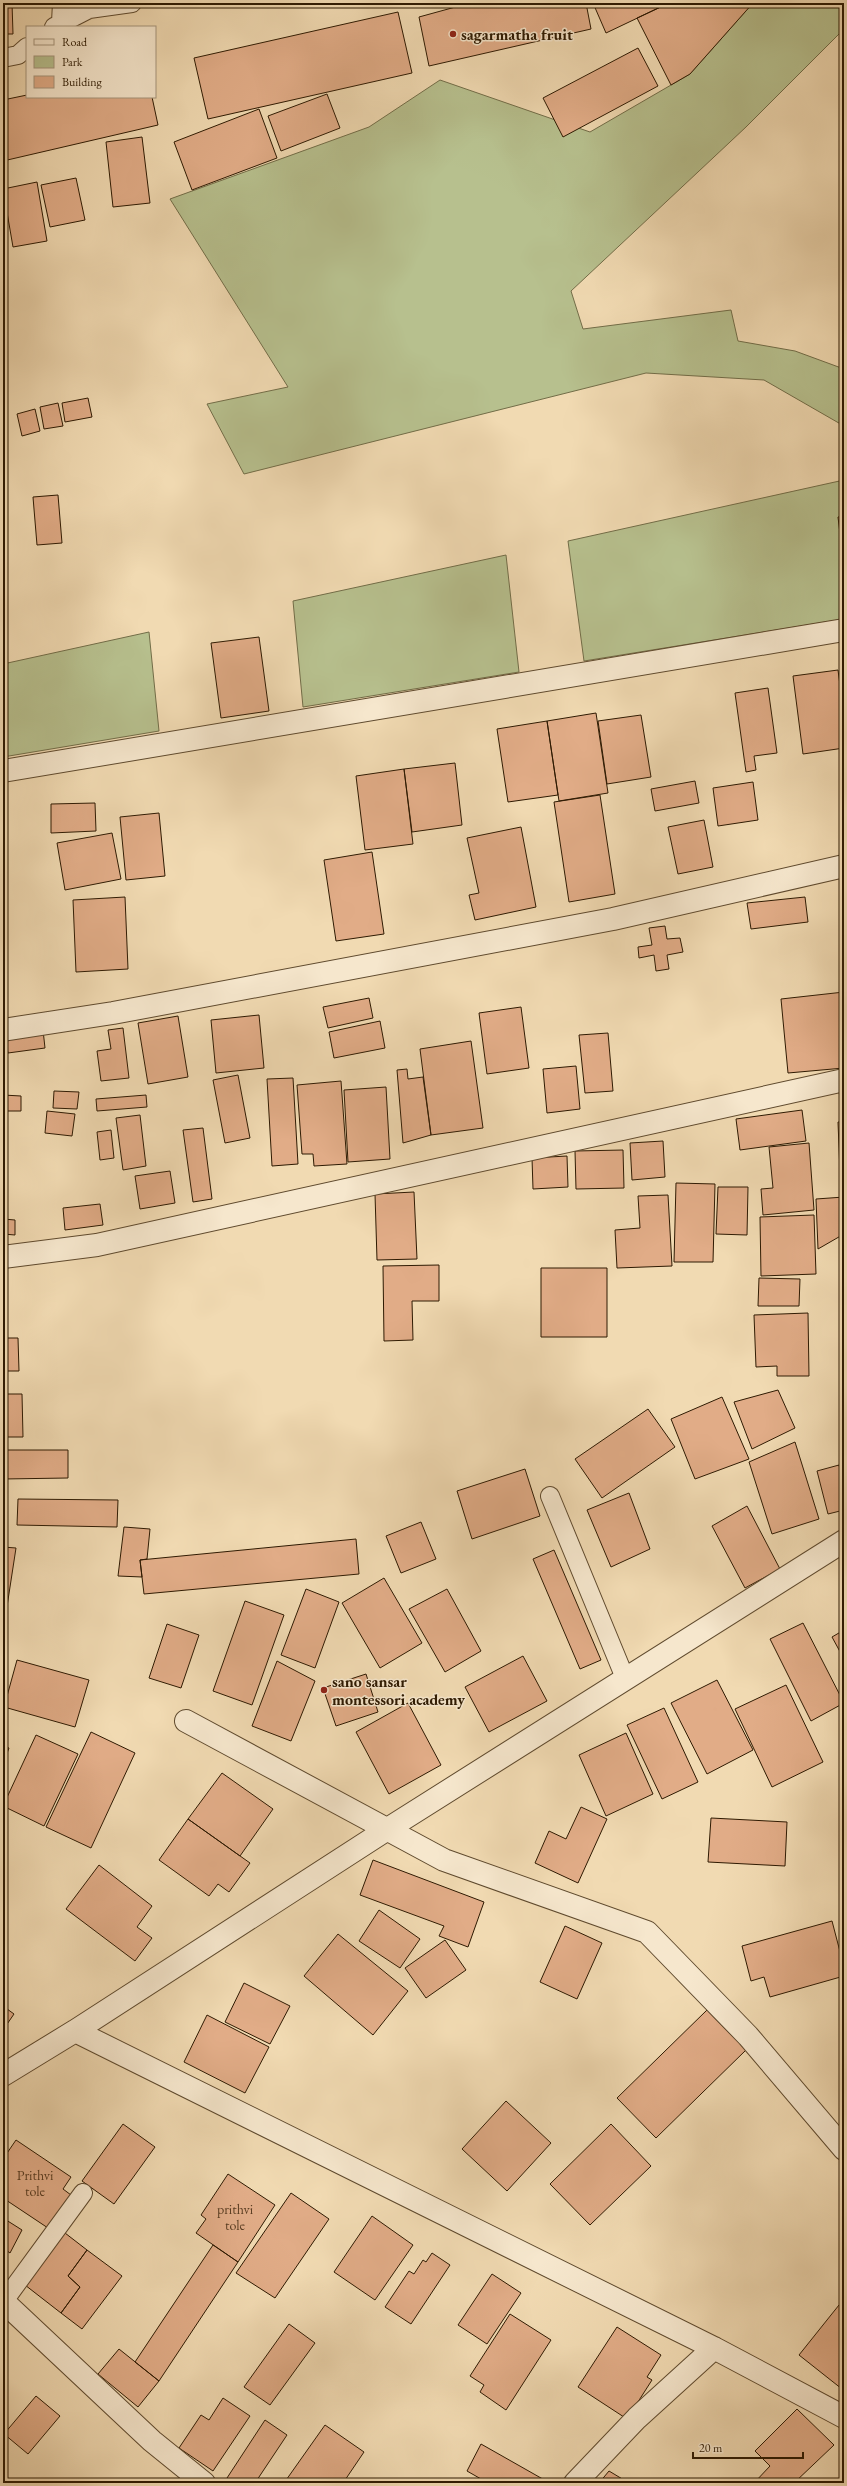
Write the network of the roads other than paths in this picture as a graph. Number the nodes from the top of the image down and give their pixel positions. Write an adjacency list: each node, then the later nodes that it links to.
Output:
1 (62, 3): 3 (lane)
2 (132, 3): 3 (lane)
3 (57, 24)
4 (26, 48): 5 (lane)
5 (3, 58)
6 (844, 630): 7 (street)
7 (3, 771)
8 (844, 866): 9 (street)
9 (3, 1030)
10 (844, 1080): 11 (street)
11 (3, 1257)
12 (550, 1496): 14 (lane)
13 (844, 1541): 14 (street)
14 (625, 1678): 16 (street)
15 (186, 1721): 16 (street)
16 (386, 1830): 17 (street); 19 (street)
17 (75, 2031): 18 (street); 22 (street)
18 (3, 2076)
19 (844, 2149)
20 (83, 2193): 21 (lane)
21 (3, 2301): 24 (street)
22 (714, 2348): 23 (street); 25 (street)
23 (844, 2416)
24 (204, 2483)
25 (575, 2483)

